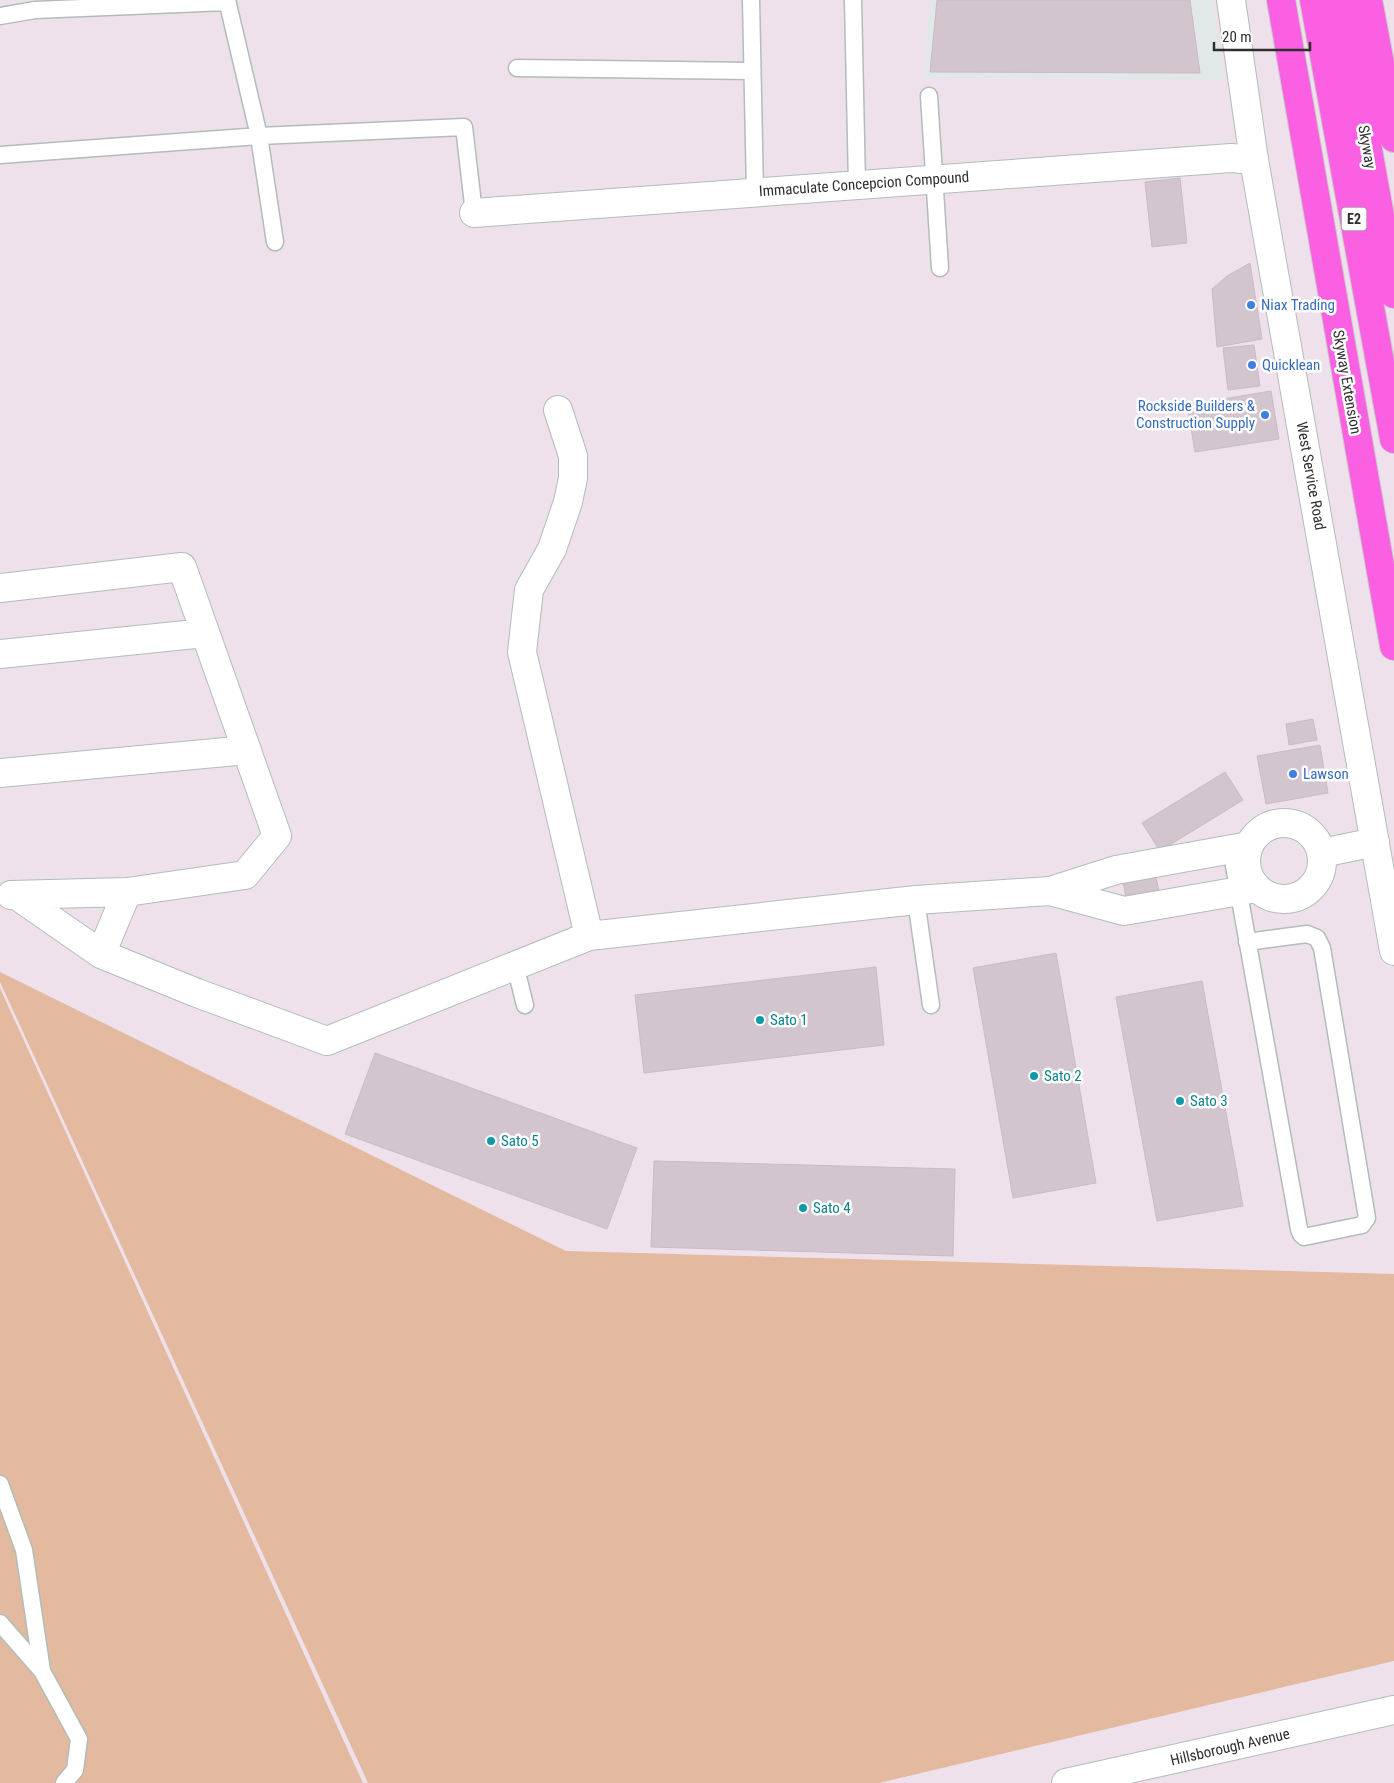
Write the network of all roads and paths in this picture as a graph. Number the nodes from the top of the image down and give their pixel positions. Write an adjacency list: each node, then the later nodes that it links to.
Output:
1 (751, 0): 11 (lane)
2 (853, 0): 18 (lane)
3 (1231, 0): 16 (street, West Service Road)
4 (1281, 0): 28 (highway, Skyway Extension / E2)
5 (1314, 0): 25 (highway, E2)
6 (1341, 0): 23 (highway, Skyway / E2)
7 (1368, 0): 14 (highway, Skyway)
8 (227, 1): 9 (lane); 13 (lane)
9 (0, 16)
10 (517, 68): 11 (lane)
11 (752, 71): 19 (lane)
12 (929, 96): 17 (lane)
13 (259, 136): 15 (lane); 20 (lane); 21 (lane)
14 (1394, 138)
15 (0, 155)
16 (1254, 160): 17 (street, Immaculate Concepcion Compound); 32 (street, West Service Road)
17 (934, 179): 18 (street, Immaculate Concepcion Compound); 22 (lane)
18 (857, 185): 19 (street, Immaculate Concepcion Compound)
19 (755, 192): 20 (street, Immaculate Concepcion Compound)
20 (474, 213)
21 (275, 242)
22 (940, 268)
23 (1394, 294)
24 (558, 410): 40 (street)
25 (1394, 439)
26 (0, 588): 27 (street)
27 (205, 633): 29 (street); 30 (street)
28 (1394, 646)
29 (0, 654)
30 (247, 750): 31 (street); 37 (street)
31 (0, 773)
32 (1375, 842): 34 (street); 42 (street, West Service Road)
33 (1240, 847): 34 (street); 35 (street); 36 (street)
34 (1322, 853): 35 (street)
35 (1248, 889): 36 (street); 41 (lane)
36 (1050, 891): 39 (street)
37 (127, 892): 38 (street); 43 (street)
38 (8, 896): 43 (street)
39 (916, 900): 40 (street); 46 (lane)
40 (589, 936): 44 (street)
41 (1248, 942): 41 (lane)
42 (1394, 950)
43 (101, 954): 44 (street)
44 (515, 965): 45 (lane)
45 (525, 1005)
46 (930, 1005)
47 (0, 1484): 49 (lane)
48 (0, 1623): 49 (lane)
49 (42, 1672): 51 (lane)
50 (1394, 1710): 52 (street, Hillsborough Avenue)
51 (64, 1783)
52 (1066, 1783)

